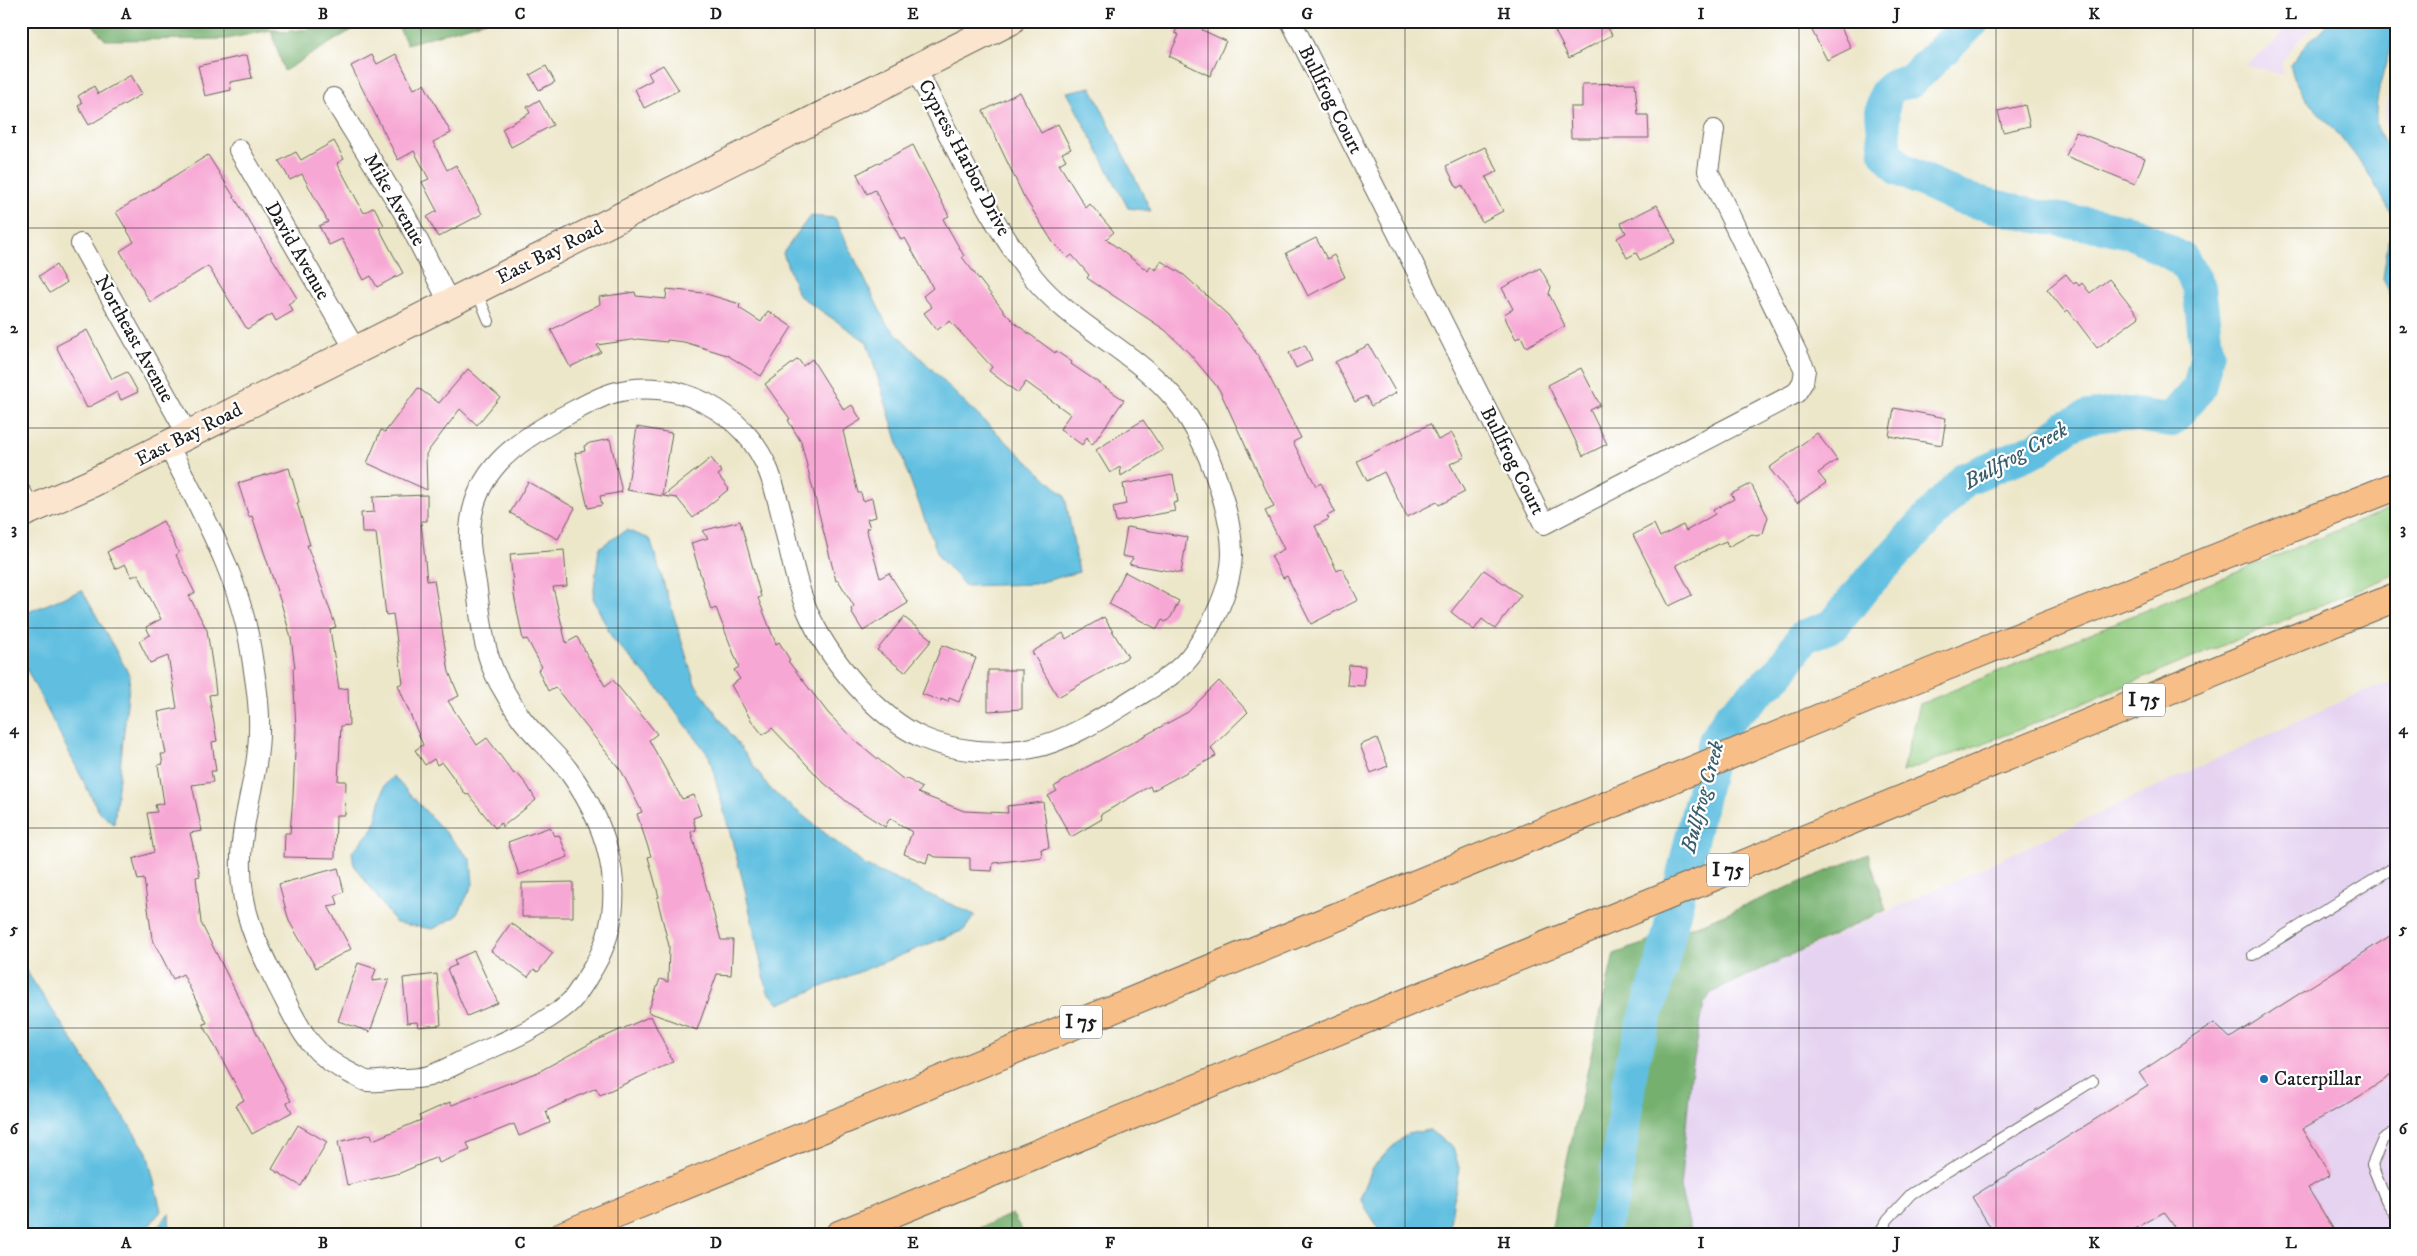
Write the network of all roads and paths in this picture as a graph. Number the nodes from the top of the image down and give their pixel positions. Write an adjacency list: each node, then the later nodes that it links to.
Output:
1 (1010, 21): 3 (street, East Bay Road)
2 (1290, 21): 5 (street, Bullfrog Court)
3 (916, 69): 8 (street, East Bay Road); 12 (street, Cypress Harbor Drive)
4 (333, 98): 9 (street, Mike Avenue)
5 (1714, 130)
6 (239, 150): 11 (street, David Avenue)
7 (81, 244): 12 (street, Northeast Avenue)
8 (476, 290): 9 (street, East Bay Road); 10 (lane)
9 (450, 304): 11 (street, East Bay Road)
10 (488, 321)
11 (356, 351): 12 (street, East Bay Road)
12 (178, 440): 14 (street, East Bay Road)
13 (2395, 486): 21 (highway, I 75)
14 (24, 511)
15 (2396, 597): 22 (highway, I 75)
16 (2396, 866): 17 (lane)
17 (2253, 955)
18 (2093, 1081): 23 (lane)
19 (2396, 1131): 20 (lane)
20 (2396, 1216)
21 (564, 1235)
22 (839, 1235)
23 (1878, 1235)

